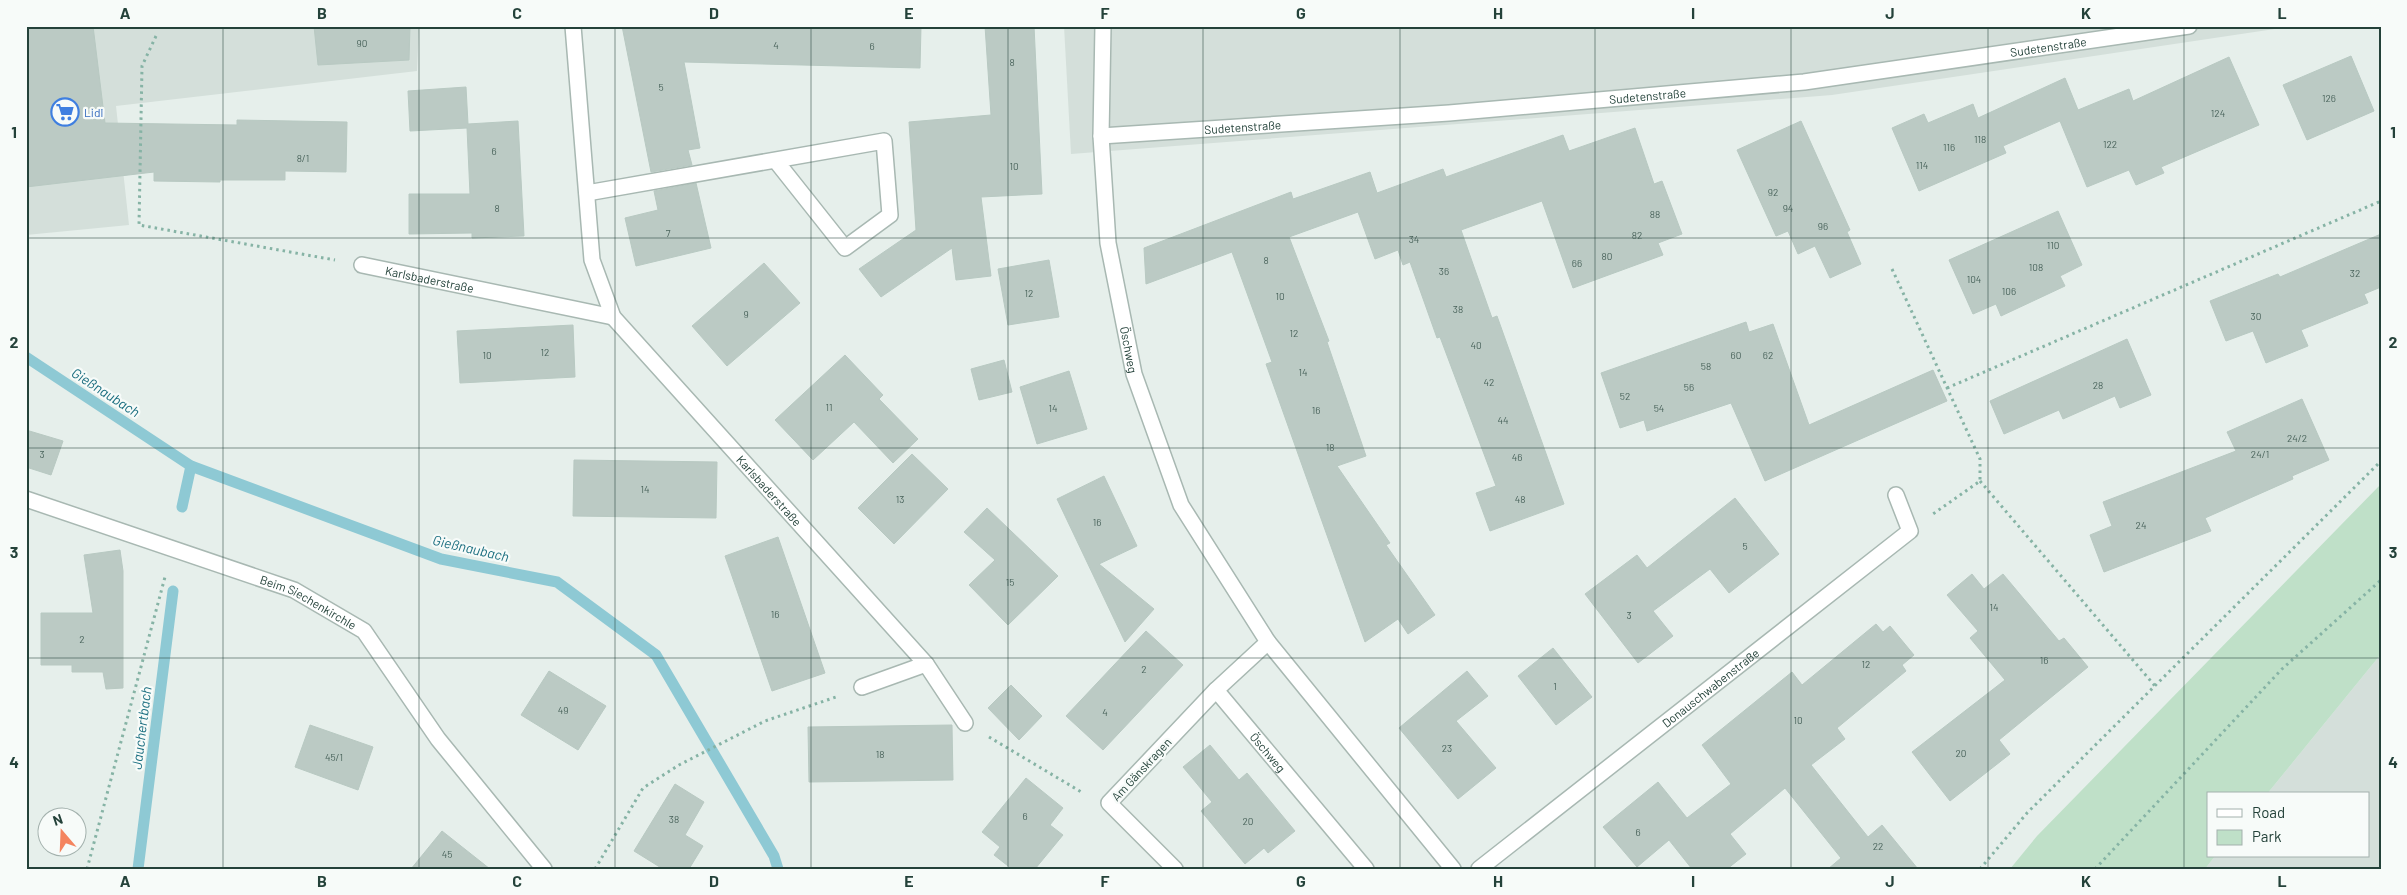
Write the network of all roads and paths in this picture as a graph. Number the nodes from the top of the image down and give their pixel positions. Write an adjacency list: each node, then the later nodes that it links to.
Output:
1 (573, 26): 7 (street, Karlsbaderstraße)
2 (1103, 26): 5 (street, Öschweg)
3 (2189, 26): 5 (street, Sudetenstraße)
4 (156, 36): 9 (path)
5 (1101, 136): 20 (street, Öschweg)
6 (776, 161): 6 (street); 7 (street)
7 (587, 193): 11 (street, Karlsbaderstraße)
8 (2381, 201): 12 (path)
9 (362, 265): 11 (street, Karlsbaderstraße)
10 (1892, 269): 12 (path)
11 (613, 317): 21 (street, Karlsbaderstraße)
12 (1947, 388): 14 (path)
13 (2381, 461): 22 (path)
14 (1980, 481): 17 (path); 22 (path)
15 (1896, 495): 17 (street)
16 (26, 499): 18 (street, Beim Siechenkirchle)
17 (1910, 531): 33 (street, Donauschwabenstraße)
18 (173, 549): 27 (path); 28 (street, Beim Siechenkirchle)
19 (2381, 580): 35 (path)
20 (1268, 642): 24 (street); 32 (street, Öschweg)
21 (926, 664): 23 (street); 25 (street, Karlsbaderstraße)
22 (2155, 686): 34 (path)
23 (862, 687): 29 (path)
24 (1216, 690): 26 (street, Am Gänskragen); 31 (street, Öschweg)
25 (965, 723): 26 (path)
26 (1109, 802): 30 (street, Am Gänskragen)
27 (87, 869)
28 (544, 869)
29 (595, 869)
30 (1175, 869)
31 (1366, 869)
32 (1453, 869)
33 (1479, 869)
34 (1980, 869)
35 (2095, 869)

